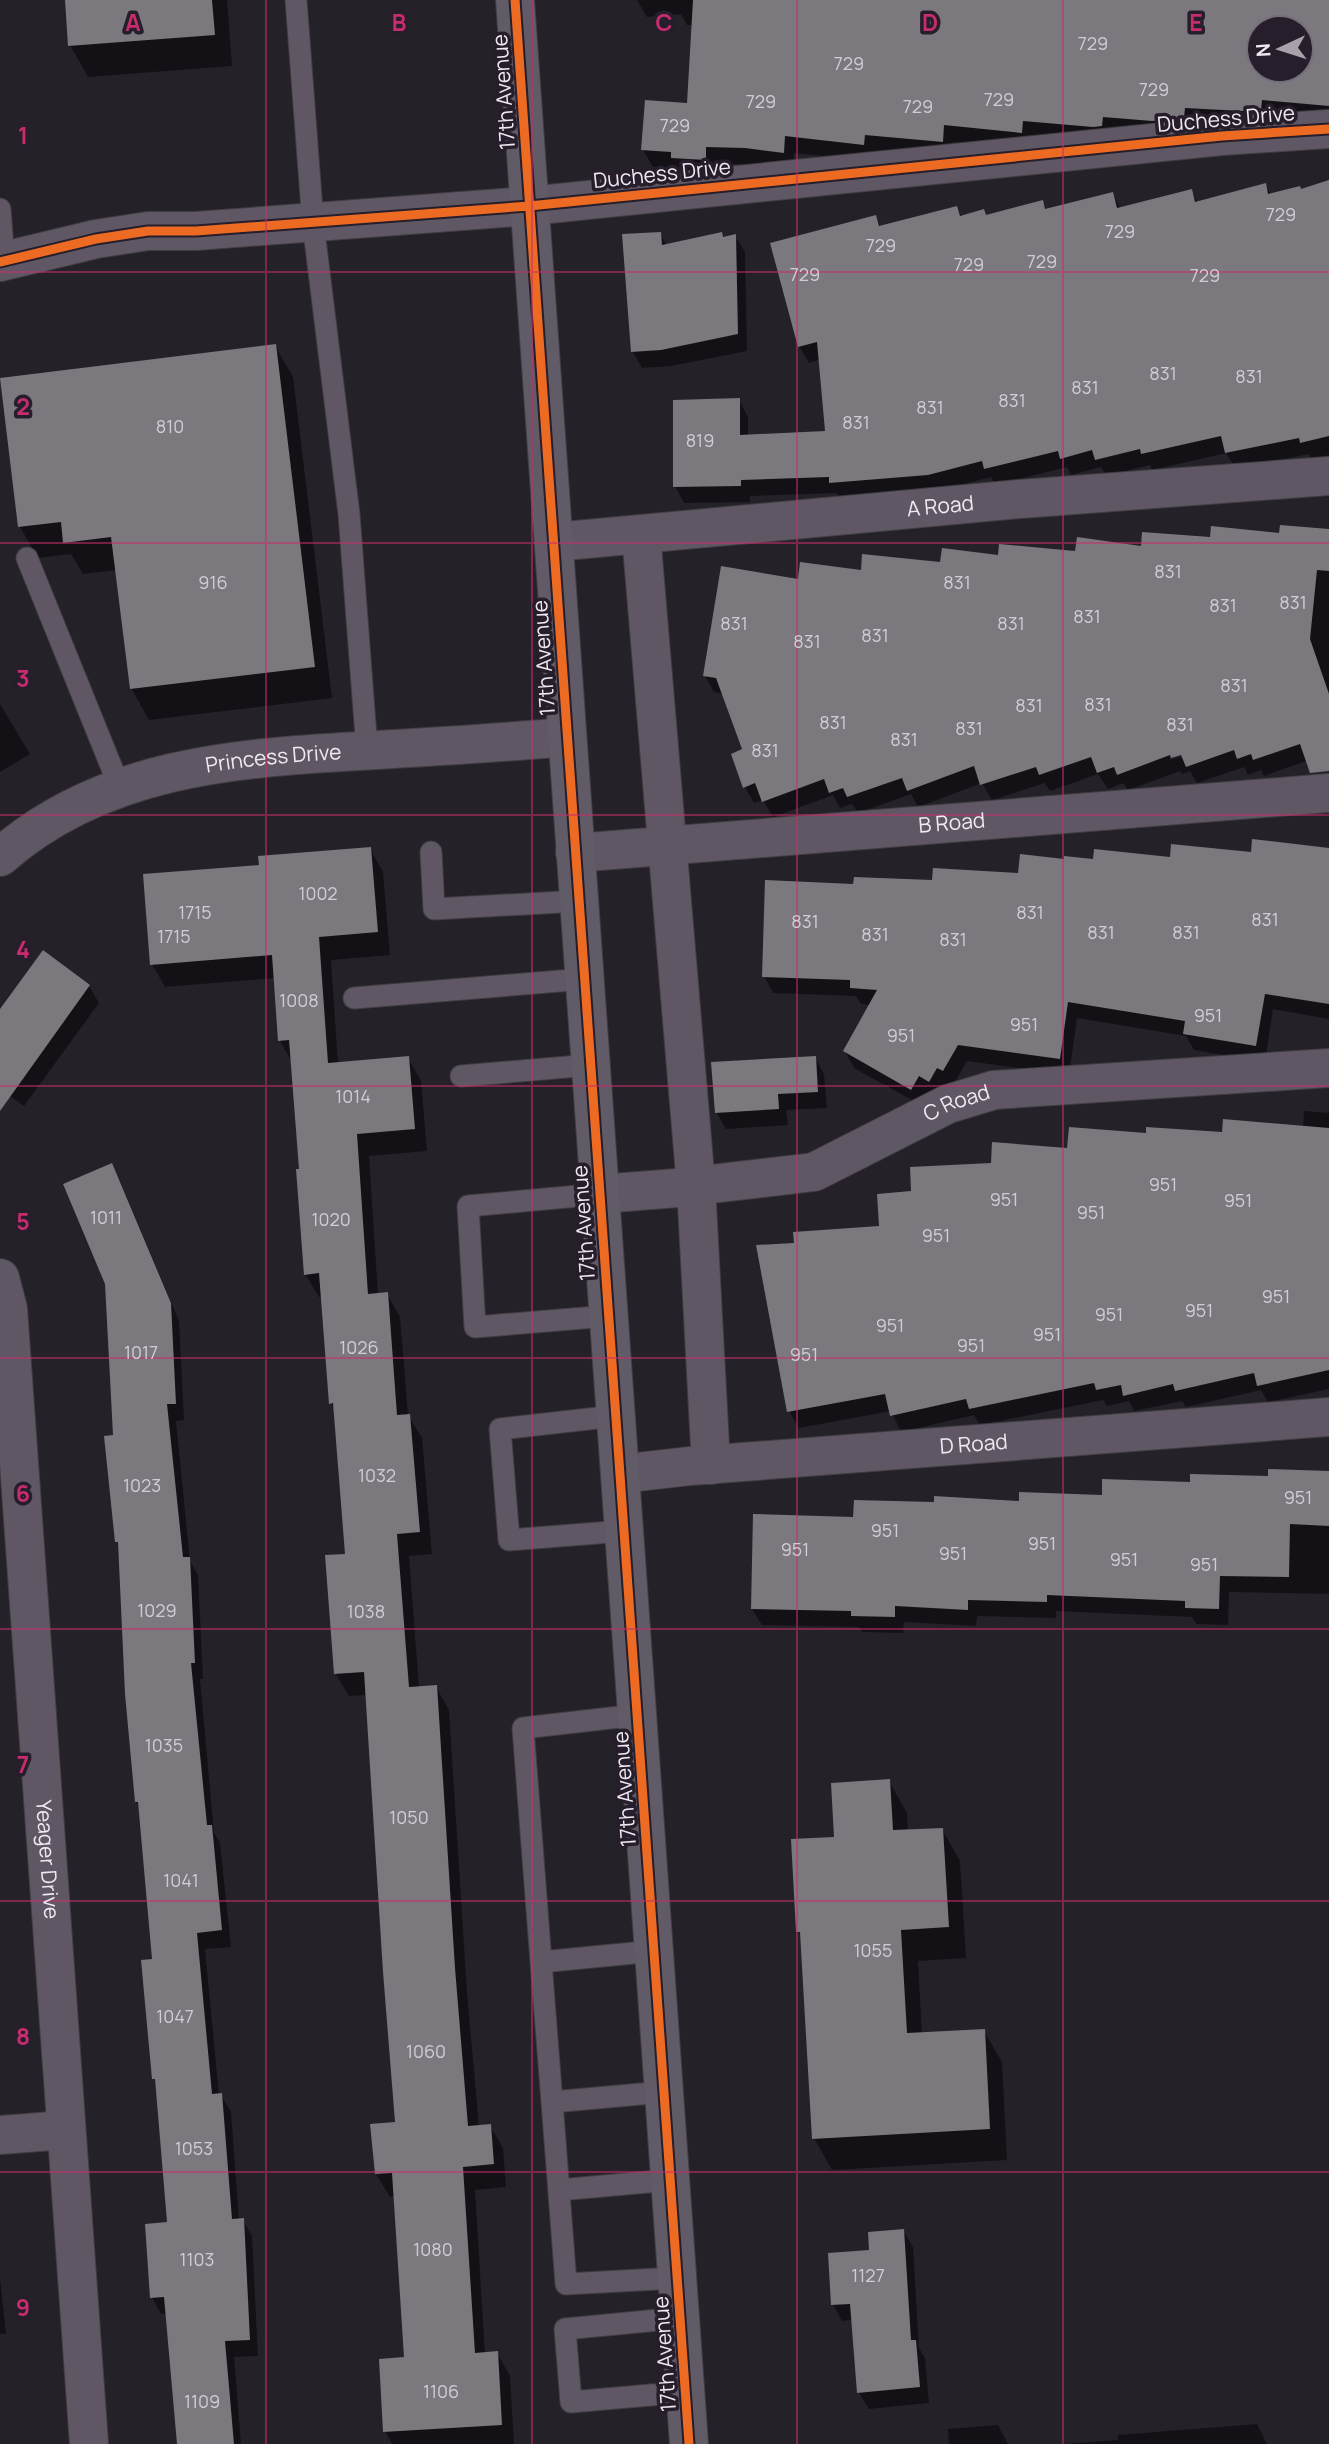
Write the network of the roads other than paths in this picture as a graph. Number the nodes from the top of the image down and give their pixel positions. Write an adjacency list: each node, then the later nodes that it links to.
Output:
1 (296, 0): 6 (lane)
2 (515, 0): 4 (main road, 17th Avenue)
3 (1329, 129): 4 (street, Duchess Drive)
4 (529, 206): 6 (street, Duchess Drive); 10 (main road, 17th Avenue)
5 (0, 208): 7 (lane)
6 (313, 223): 7 (street, Duchess Drive); 13 (lane)
7 (2, 262)
8 (1329, 476): 9 (street, A Road)
9 (641, 534): 10 (street, A Road); 16 (street)
10 (554, 542): 12 (main road, 17th Avenue)
11 (27, 558): 14 (lane)
12 (567, 737): 13 (street, Princess Drive); 18 (main road, 17th Avenue)
13 (367, 750): 14 (street, Princess Drive)
14 (120, 788): 19 (street, Princess Drive)
15 (1329, 793): 16 (street, B Road)
16 (666, 846): 18 (street, B Road); 26 (street)
17 (430, 852): 20 (lane)
18 (575, 853): 20 (main road, 17th Avenue)
19 (0, 857)
20 (579, 901): 21 (main road, 17th Avenue)
21 (584, 979): 22 (lane); 23 (main road, 17th Avenue)
22 (354, 998)
23 (591, 1065): 25 (lane); 27 (main road, 17th Avenue)
24 (1329, 1068): 26 (street, C Road)
25 (461, 1076)
26 (696, 1186): 27 (street, C Road); 32 (street)
27 (600, 1194): 29 (main road, 17th Avenue); 29 (lane)
28 (0, 1278): 40 (street, Yeager Drive)
29 (608, 1316): 30 (main road, 17th Avenue)
30 (615, 1416): 33 (main road, 17th Avenue); 34 (lane)
31 (1329, 1417): 32 (street, D Road)
32 (711, 1465): 33 (street, D Road)
33 (620, 1474): 34 (main road, 17th Avenue)
34 (624, 1531): 35 (main road, 17th Avenue)
35 (637, 1715): 36 (main road, 17th Avenue); 37 (lane)
36 (654, 1951): 37 (lane); 38 (main road, 17th Avenue)
37 (541, 1962): 39 (lane)
38 (663, 2092): 39 (lane); 42 (main road, 17th Avenue)
39 (552, 2102): 43 (lane)
40 (65, 2130): 41 (street); 47 (street, Yeager Drive)
41 (0, 2135)
42 (670, 2180): 43 (lane); 44 (main road, 17th Avenue)
43 (559, 2190): 44 (lane)
44 (676, 2278): 45 (main road, 17th Avenue)
45 (679, 2318): 46 (main road, 17th Avenue); 46 (lane)
46 (685, 2392): 48 (main road, 17th Avenue)
47 (89, 2444)
48 (689, 2444)

